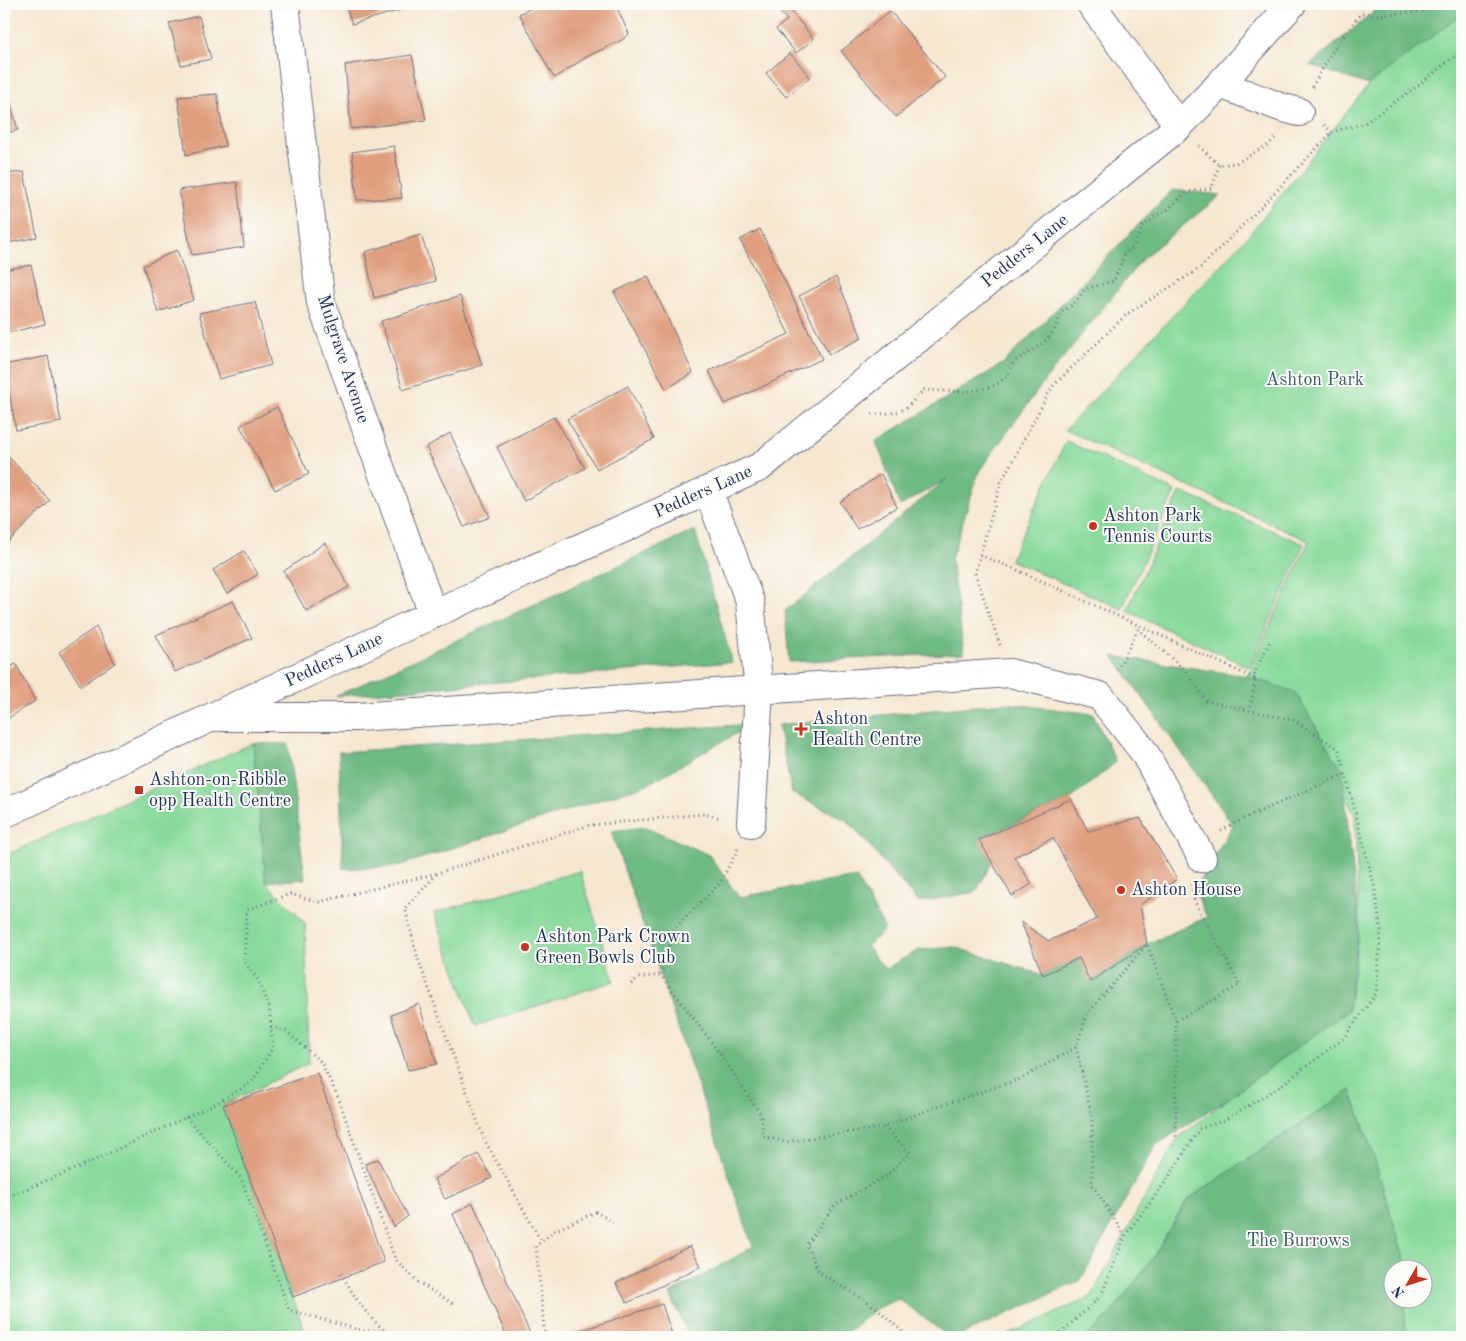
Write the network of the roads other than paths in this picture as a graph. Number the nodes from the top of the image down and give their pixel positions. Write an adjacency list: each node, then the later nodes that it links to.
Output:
1 (285, 4): 8 (street, Mulgrave Avenue)
2 (1091, 4): 6 (street)
3 (1292, 4): 4 (street, Pedders Lane)
4 (1220, 84): 5 (street); 6 (street, Pedders Lane)
5 (1299, 112)
6 (1179, 126): 7 (street, Pedders Lane)
7 (708, 490): 8 (street, Pedders Lane); 9 (street)
8 (433, 614): 10 (street, Pedders Lane)
9 (759, 691): 10 (street); 12 (street); 13 (street)
10 (213, 717): 11 (street, Pedders Lane)
11 (4, 814)
12 (751, 823)
13 (1198, 852)

